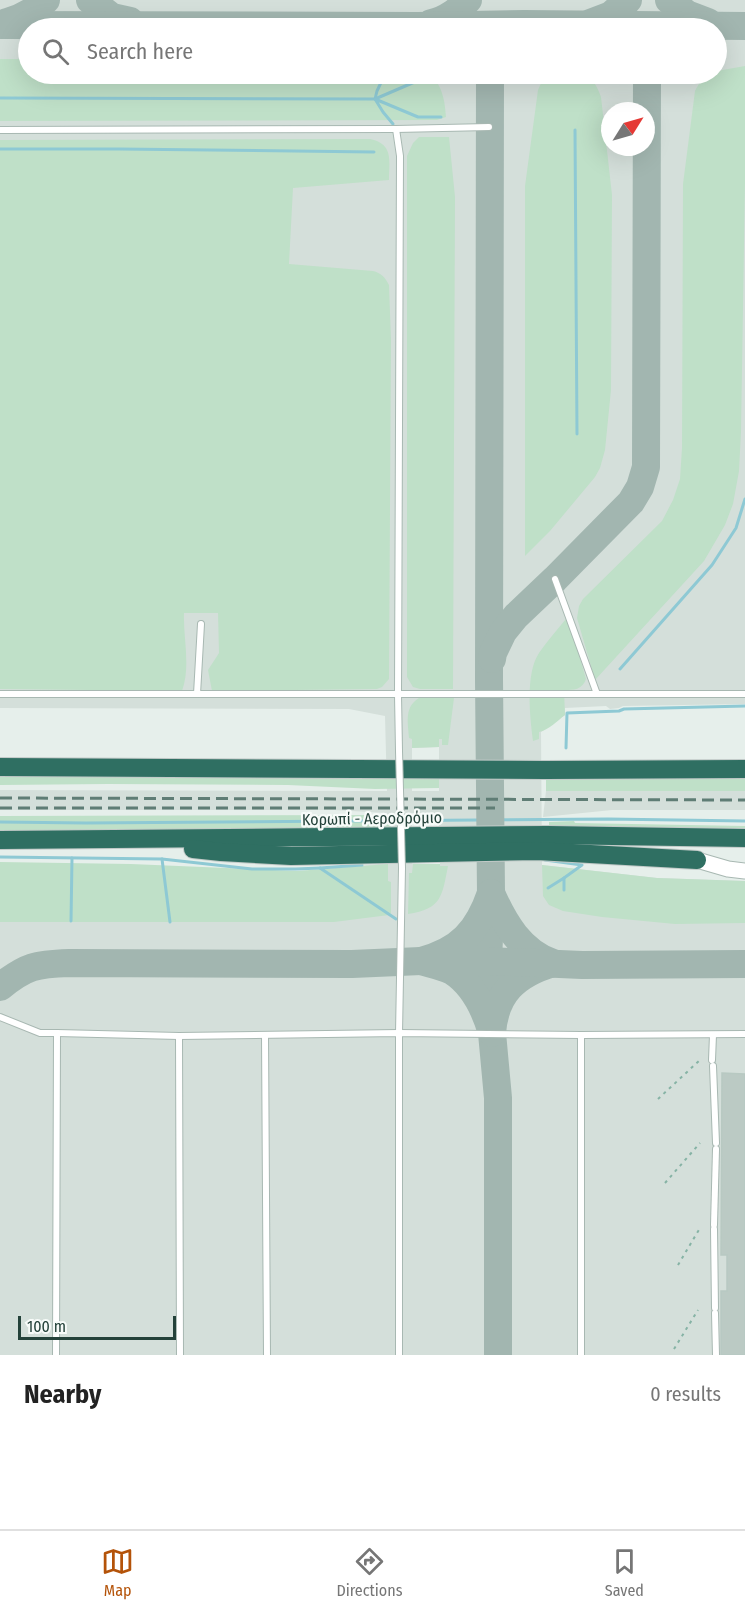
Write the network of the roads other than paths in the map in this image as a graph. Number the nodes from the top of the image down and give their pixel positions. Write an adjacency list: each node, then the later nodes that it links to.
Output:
1 (489, 128): 2 (lane)
2 (396, 129): 3 (lane); 10 (lane)
3 (0, 130)
4 (555, 579): 8 (lane)
5 (201, 624): 7 (lane)
6 (0, 694): 7 (lane)
7 (197, 694): 10 (lane)
8 (597, 694): 9 (lane); 10 (lane)
9 (745, 694)
10 (398, 695): 21 (lane, bridge)
11 (0, 767): 12 (highway)
12 (745, 769)
13 (745, 838): 15 (highway, Κορωπί - Αεροδρόμιο)
14 (0, 840): 15 (highway, Κορωπί - Αεροδρόμιο)
15 (111, 840): 16 (highway)
16 (697, 860): 17 (street); 18 (street)
17 (745, 861)
18 (745, 871)
19 (0, 1017): 20 (lane)
20 (57, 1033): 26 (lane); 27 (lane)
21 (399, 1033): 23 (lane); 24 (lane); 30 (lane)
22 (745, 1034): 25 (lane)
23 (265, 1035): 26 (lane); 29 (lane)
24 (581, 1035): 25 (lane); 31 (lane)
25 (713, 1035): 32 (lane)
26 (179, 1036): 28 (lane)
27 (56, 1355)
28 (180, 1355)
29 (267, 1355)
30 (399, 1355)
31 (580, 1355)
32 (716, 1355)

